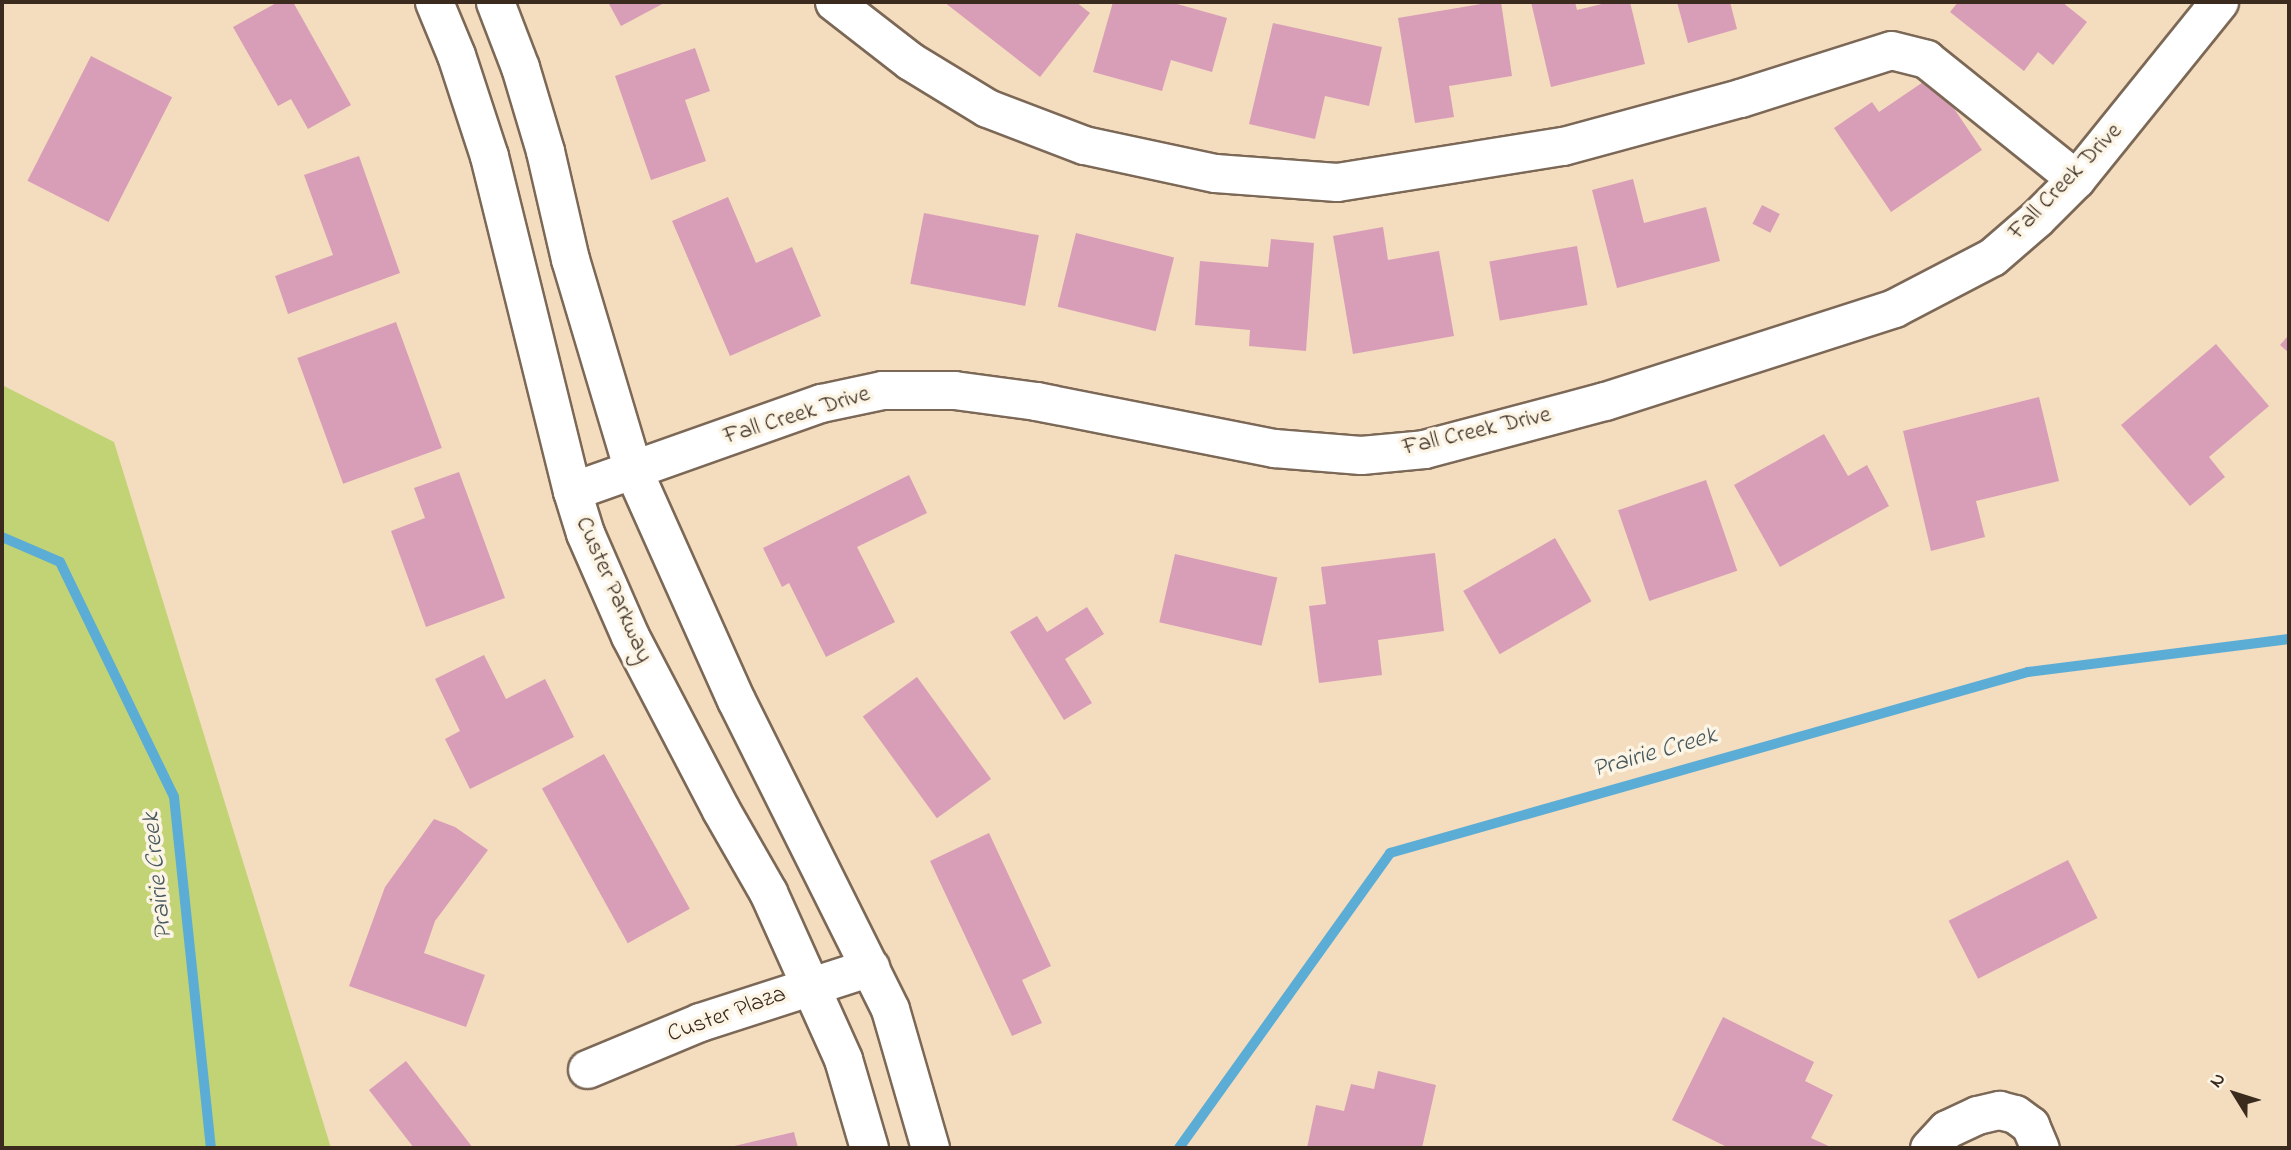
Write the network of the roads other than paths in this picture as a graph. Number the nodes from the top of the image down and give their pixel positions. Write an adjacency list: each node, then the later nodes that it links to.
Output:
1 (434, 2): 7 (street, Custer Parkway)
2 (495, 2): 6 (street)
3 (834, 2): 5 (street)
4 (2219, 2): 5 (street, Fall Creek Drive)
5 (2076, 178): 6 (street, Fall Creek Drive)
6 (634, 470): 7 (street, Fall Creek Drive); 8 (street)
7 (572, 491): 9 (street, Custer Parkway)
8 (870, 967): 9 (street, Custer Plaza); 12 (street)
9 (811, 986): 10 (street, Custer Plaza); 11 (street, Custer Parkway)
10 (587, 1069)
11 (869, 1148)
12 (930, 1148)
13 (1929, 1148): 14 (street)
14 (2040, 1148)

